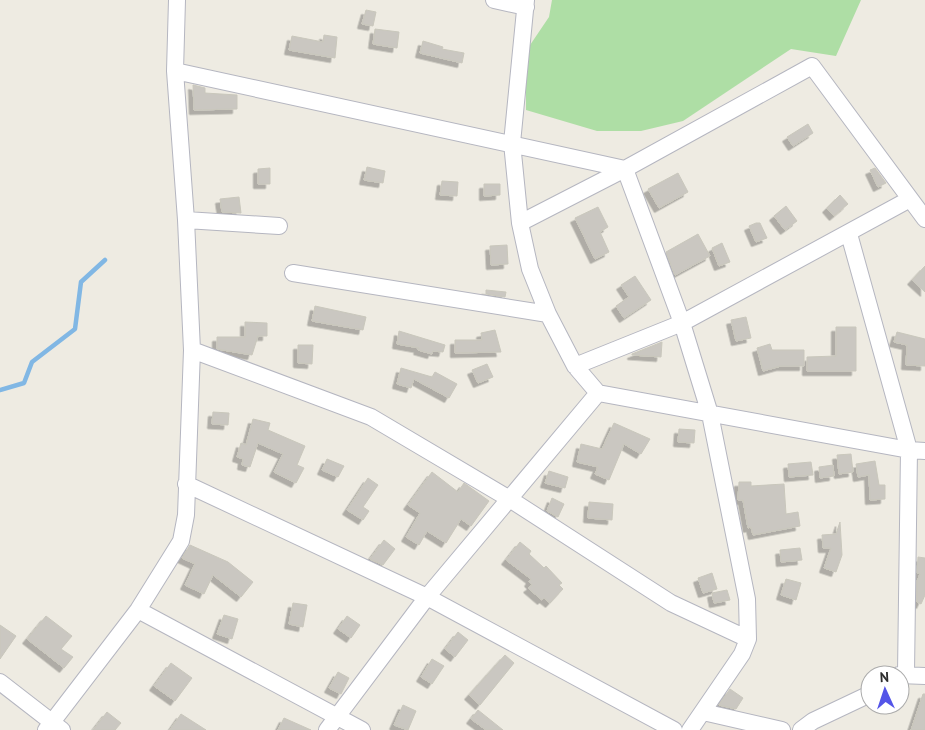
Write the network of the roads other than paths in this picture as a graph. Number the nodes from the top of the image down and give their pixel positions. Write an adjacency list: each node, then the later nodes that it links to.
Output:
1 (176, 0): 4 (street)
2 (494, 0): 3 (street)
3 (526, 4): 5 (street)
4 (175, 71): 5 (street); 9 (street)
5 (512, 143): 6 (street); 10 (street)
6 (625, 169): 7 (street); 10 (street); 15 (street)
7 (910, 199): 8 (street); 12 (street)
8 (925, 219)
9 (186, 220): 11 (street); 16 (street)
10 (520, 223): 14 (street)
11 (279, 226)
12 (849, 234): 15 (street); 20 (street)
13 (292, 273): 14 (street)
14 (548, 314): 17 (street)
15 (682, 323): 17 (street); 19 (street)
16 (192, 350): 21 (street); 22 (street)
17 (575, 366): 18 (street)
18 (598, 393): 19 (street); 22 (street)
19 (710, 414): 20 (street); 25 (street)
20 (917, 451): 26 (street)
21 (186, 484): 23 (street); 24 (street)
22 (508, 498): 23 (street); 25 (street)
23 (427, 597): 32 (street); 35 (street)
24 (138, 610): 32 (street); 33 (street)
25 (748, 639): 31 (street)
26 (903, 665)
27 (910, 675): 28 (street)
28 (925, 676)
29 (0, 682): 33 (street)
30 (860, 699): 38 (street)
31 (703, 712): 36 (street); 37 (street)
32 (331, 724): 34 (street)
33 (53, 728)
34 (362, 730)
35 (674, 730)
36 (690, 730)
37 (782, 730)
38 (801, 730)

